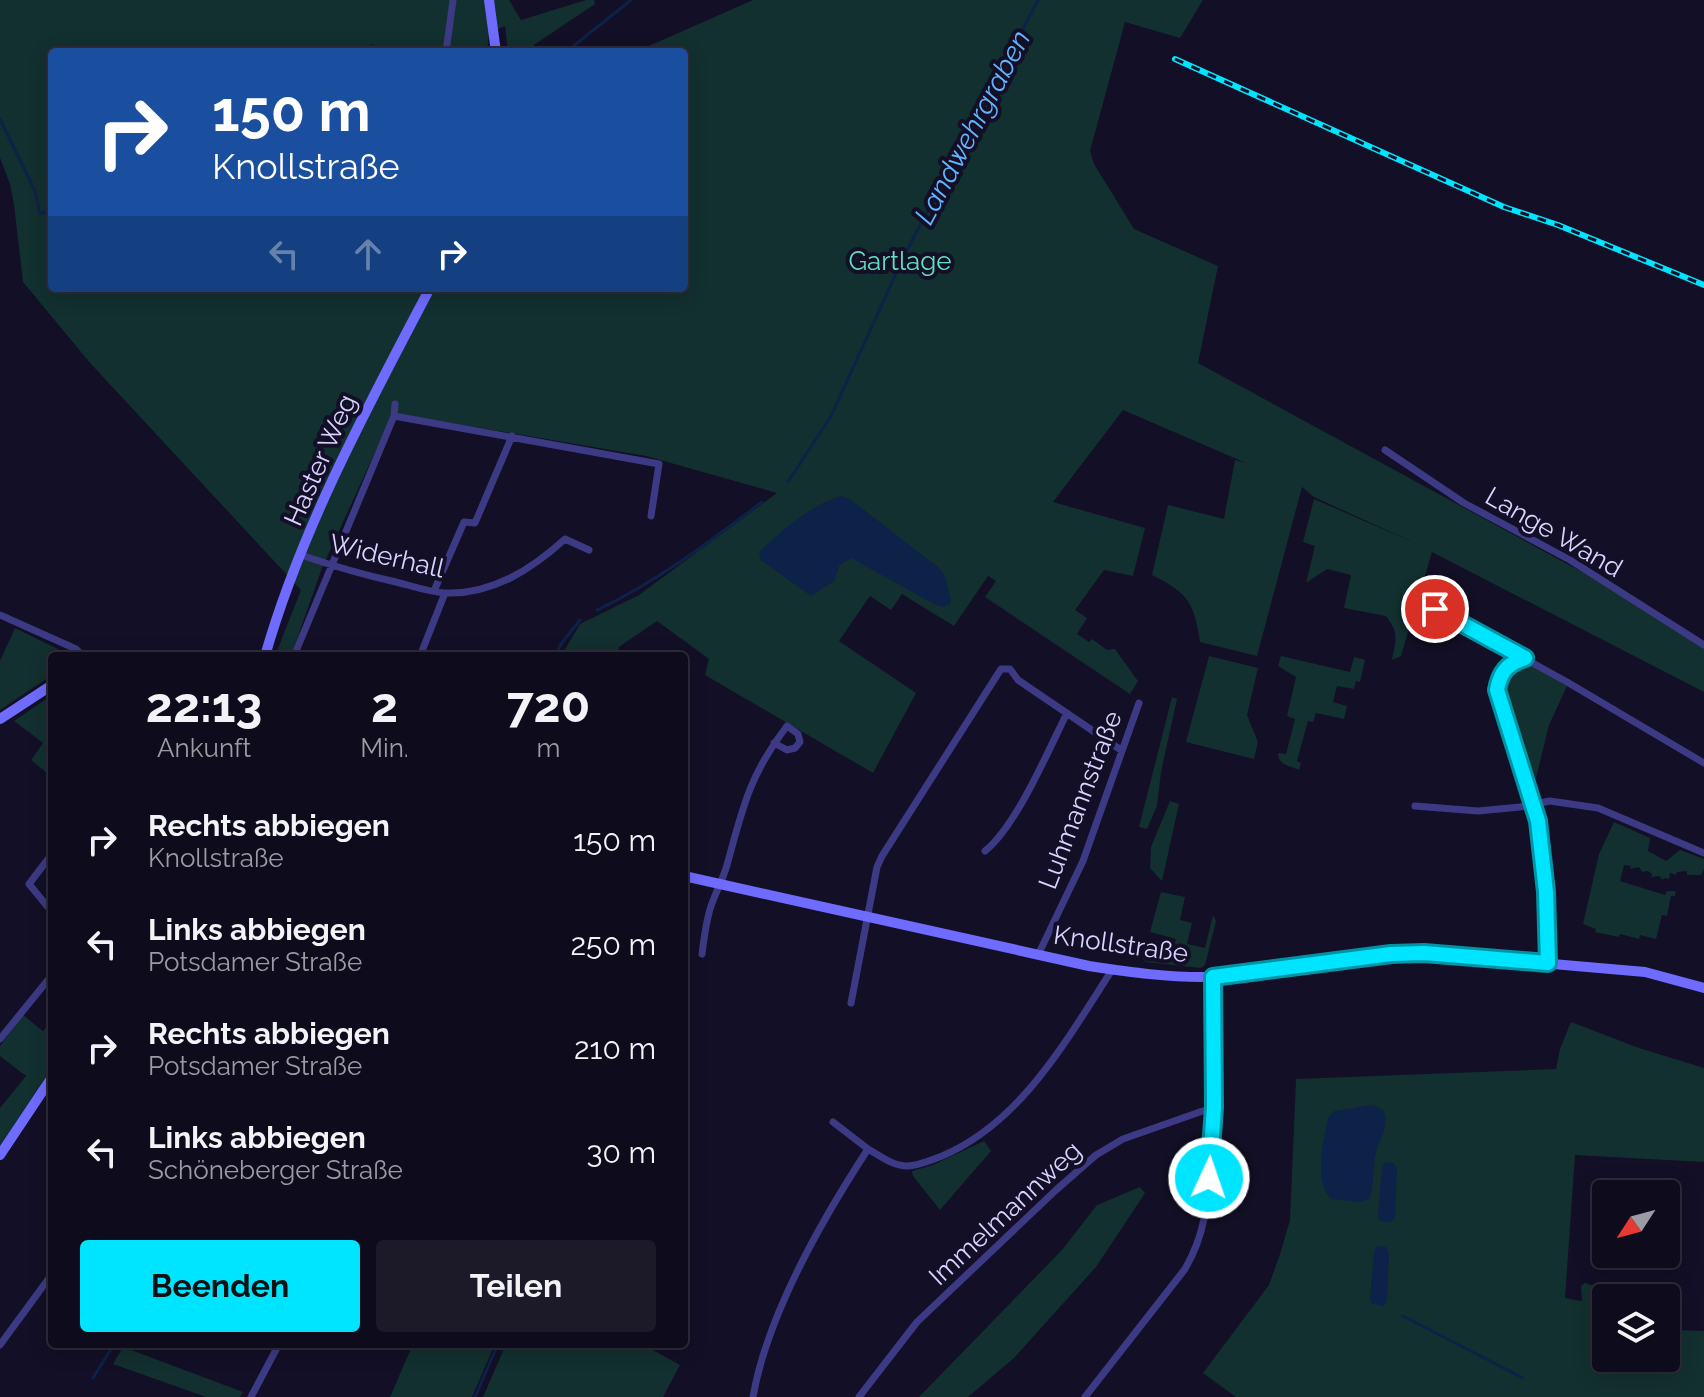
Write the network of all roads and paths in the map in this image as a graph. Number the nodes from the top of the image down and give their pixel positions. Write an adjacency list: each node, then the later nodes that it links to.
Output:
1 (453, 0): 3 (street)
2 (489, 0): 4 (street)
3 (447, 48)
4 (495, 48)
5 (428, 292): 12 (street, Haster Weg)
6 (395, 404): 7 (street, Haster Weg)
7 (394, 416): 8 (street, Haster Weg); 13 (street, Haster Weg)
8 (512, 436): 10 (street, Haster Weg); 14 (street)
9 (1385, 450): 18 (street, Lange Wand)
10 (651, 516)
11 (589, 550): 15 (street, Widerhall)
12 (301, 555): 13 (street, Widerhall); 20 (street, Haster Weg)
13 (331, 566): 14 (street, Widerhall); 21 (street, Haster Weg)
14 (434, 591): 15 (street, Widerhall)
15 (445, 593): 22 (street)
16 (1435, 609): 23 (street)
17 (0, 615): 19 (street)
18 (1704, 645)
19 (79, 652)
20 (266, 652)
21 (296, 652)
22 (422, 652)
23 (1525, 658): 30 (street); 31 (street)
24 (48, 688): 27 (street)
25 (1139, 703): 29 (street, Luhmannstraße)
26 (1067, 713): 29 (street); 33 (street); 39 (street)
27 (0, 719)
28 (774, 743): 37 (street)
29 (1121, 750): 41 (street, Luhmannstraße)
30 (1704, 763)
31 (1534, 803): 32 (street); 34 (street); 42 (street)
32 (1415, 806)
33 (985, 851)
34 (1704, 853)
35 (48, 859): 38 (street)
36 (688, 877): 37 (street, Knollstraße)
37 (720, 884): 39 (street, Knollstraße); 40 (street)
38 (48, 907)
39 (869, 916): 41 (street, Knollstraße); 47 (street)
40 (702, 954)
41 (1038, 955): 43 (street, Knollstraße)
42 (1548, 963): 44 (street, Knollstraße); 46 (street, Knollstraße)
43 (1112, 970): 44 (street, Knollstraße); 52 (street)
44 (1213, 977): 50 (street)
45 (48, 980): 48 (street)
46 (1704, 988)
47 (851, 1003)
48 (2, 1033)
49 (48, 1083): 53 (street)
50 (1214, 1107): 59 (street, Immelmannweg); 60 (street)
51 (833, 1122): 52 (street)
52 (868, 1149): 58 (street)
53 (0, 1155)
54 (48, 1279): 55 (street)
55 (0, 1345)
56 (277, 1348): 57 (street)
57 (251, 1397)
58 (753, 1397)
59 (859, 1397)
60 (1085, 1397)

